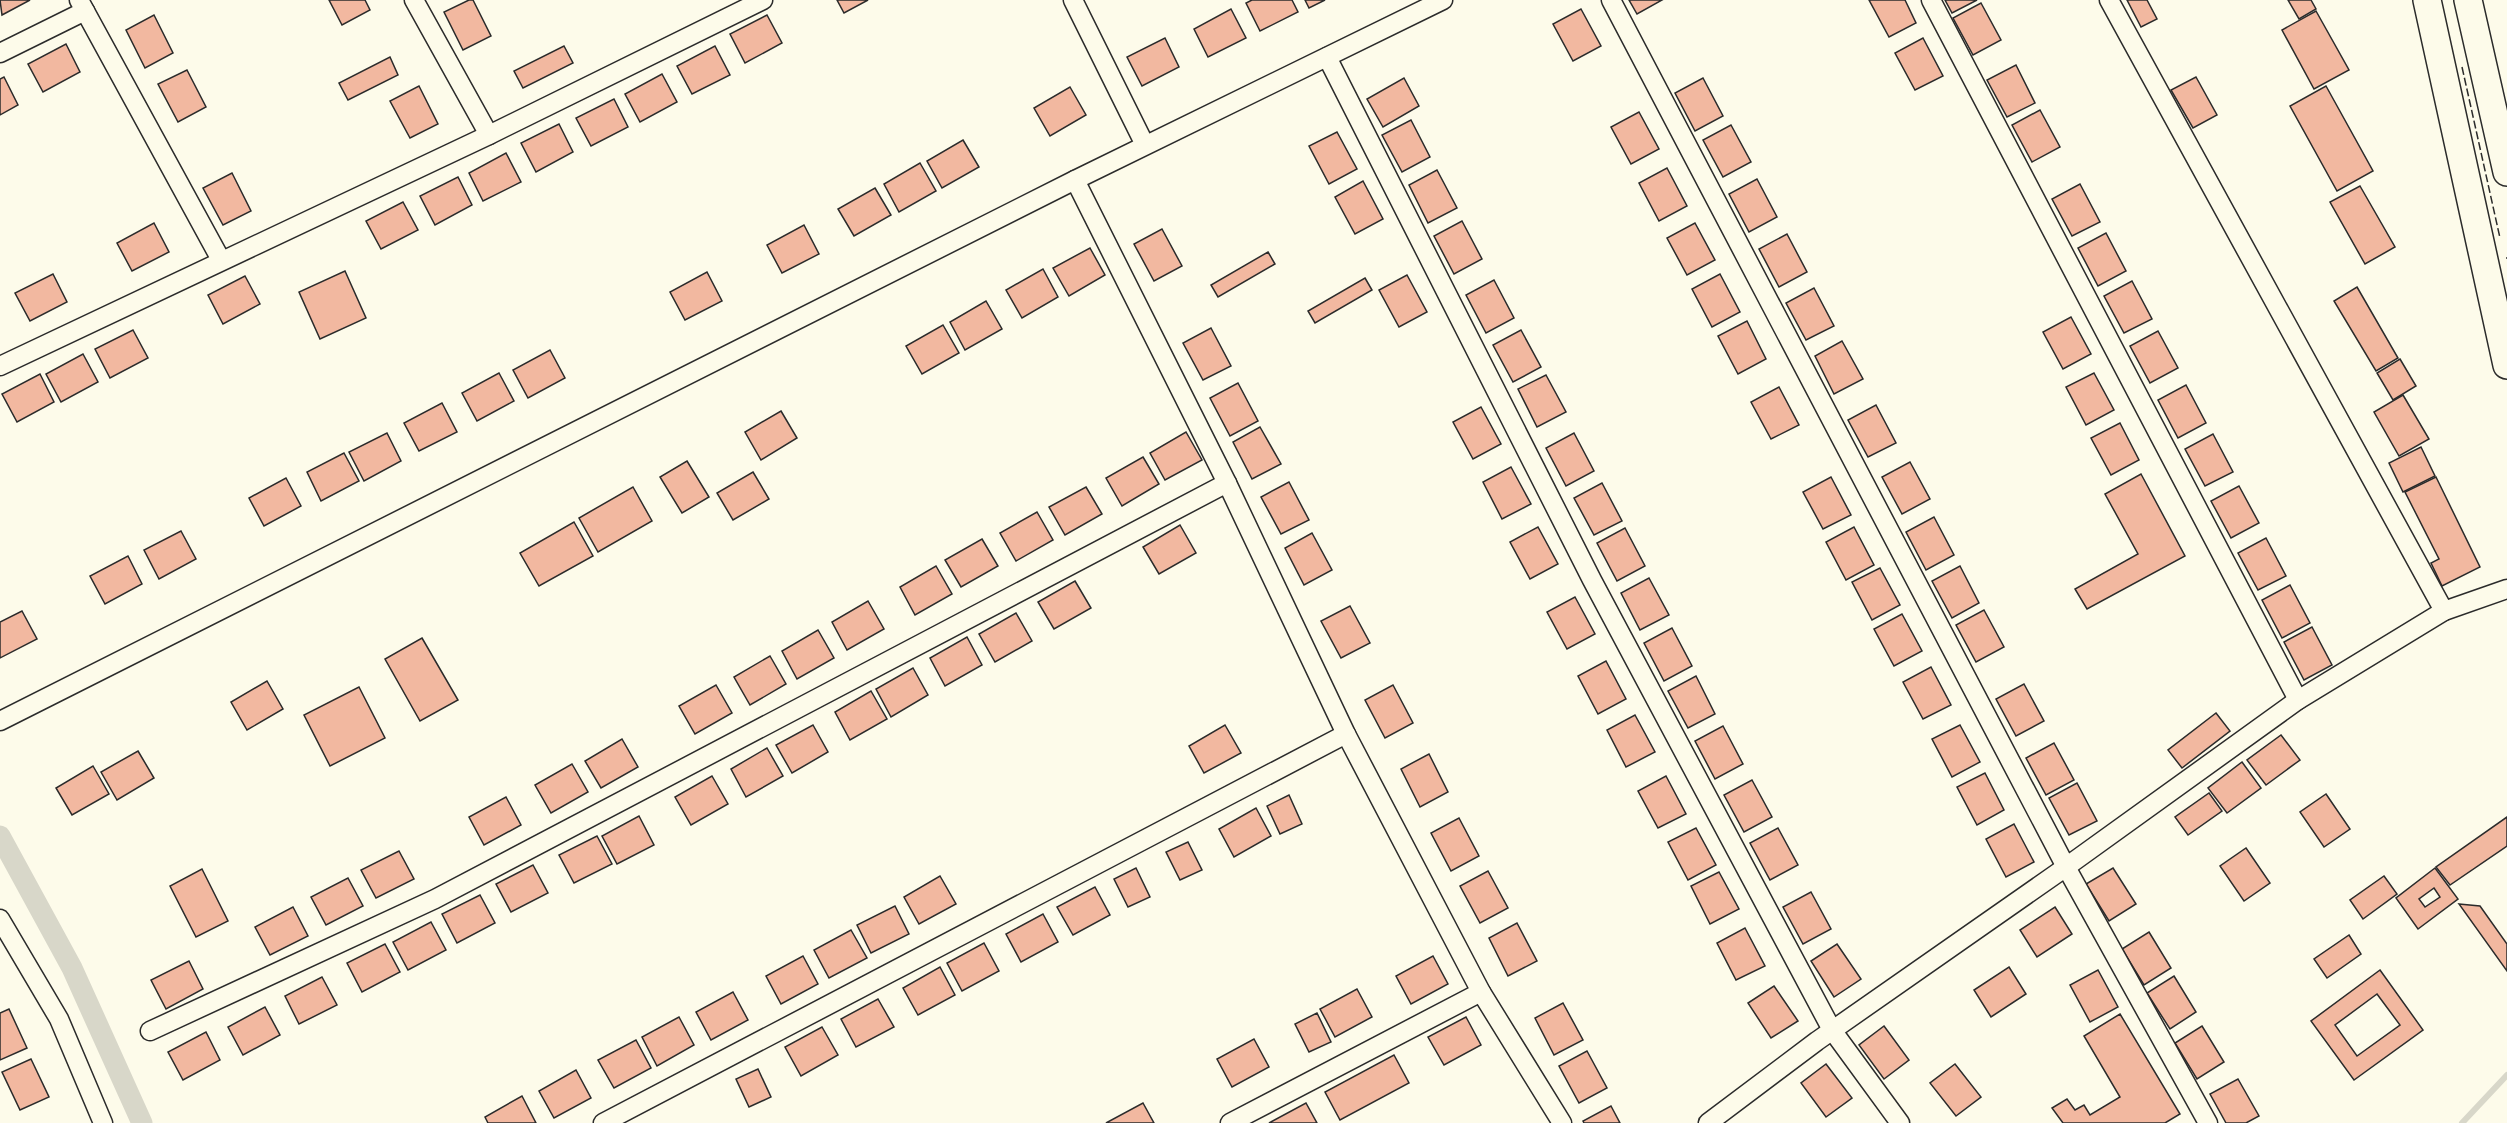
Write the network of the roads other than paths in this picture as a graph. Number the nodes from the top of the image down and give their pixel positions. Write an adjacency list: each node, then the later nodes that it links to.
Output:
1 (414, 0): 16 (street)
2 (763, 0): 10 (street)
3 (1073, 0): 17 (street)
4 (1443, 0): 15 (street)
5 (1611, 0): 29 (street)
6 (1930, 0): 26 (street)
7 (2109, 0): 25 (street)
8 (2427, 0): 13 (main road)
9 (2468, 0): 12 (main road)
10 (737, 5): 16 (street)
11 (82, 6): 14 (street); 20 (street)
12 (2478, 43): 13 (main road); 18 (main road)
13 (2439, 51): 21 (main road)
14 (0, 53)
15 (1327, 57): 17 (street); 32 (street)
16 (489, 135): 20 (street)
17 (1145, 145): 19 (street)
18 (2507, 172)
19 (1075, 180): 23 (street); 27 (street)
20 (220, 260): 22 (street)
21 (2507, 365)
22 (0, 366)
23 (1227, 483): 28 (street); 33 (street)
24 (2507, 589): 25 (street)
25 (2444, 611): 26 (street)
26 (2298, 700): 29 (street)
27 (0, 721)
28 (1346, 734): 31 (street); 35 (street)
29 (2066, 867): 32 (street); 40 (street)
30 (0, 919): 34 (street)
31 (1481, 992): 36 (street); 37 (street)
32 (1832, 1030): 38 (street); 39 (street)
33 (150, 1031)
34 (103, 1123)
35 (603, 1123)
36 (1230, 1123)
37 (1562, 1123)
38 (1708, 1123)
39 (1900, 1123)
40 (2208, 1123)

